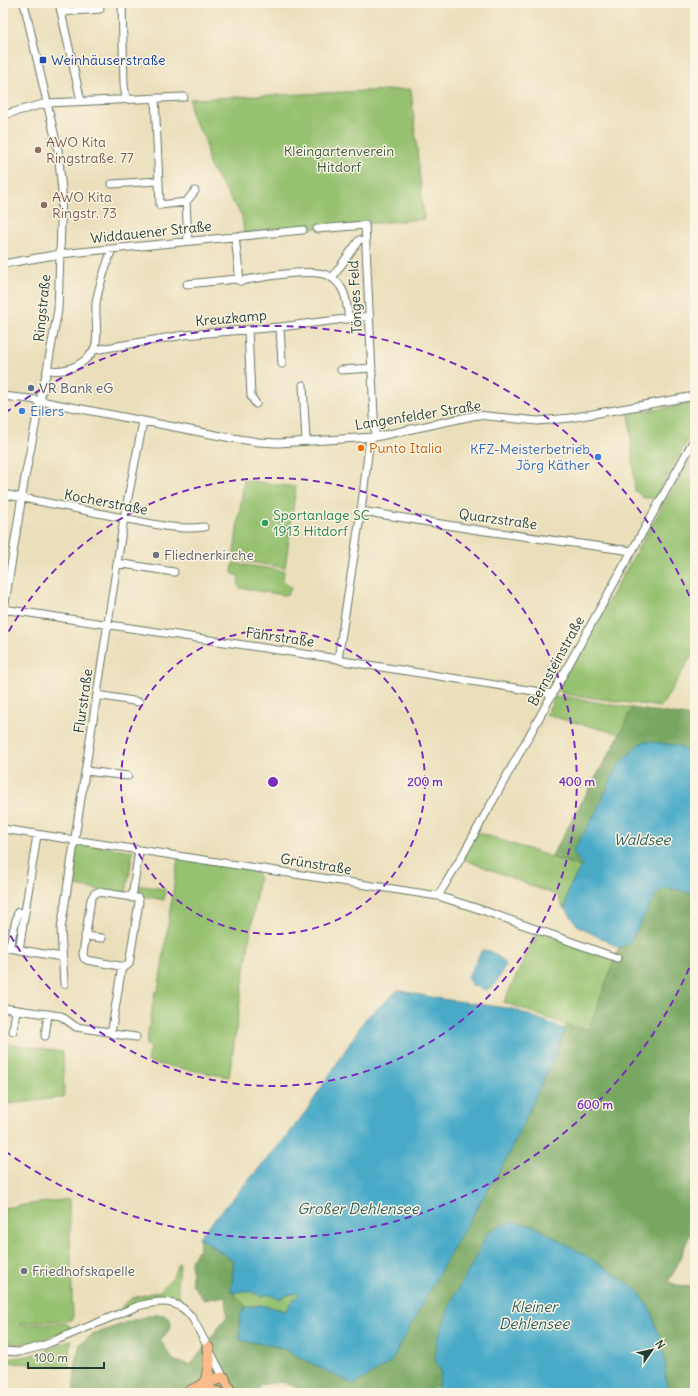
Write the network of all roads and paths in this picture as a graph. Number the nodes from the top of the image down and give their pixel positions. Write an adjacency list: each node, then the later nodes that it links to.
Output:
1 (24, 3): 10 (street, Ringstraße)
2 (59, 3): 5 (street)
3 (122, 3): 8 (street)
4 (100, 9): 5 (street)
5 (61, 12): 9 (street)
6 (184, 97): 7 (street)
7 (155, 98): 8 (street); 12 (street)
8 (126, 99): 9 (street)
9 (81, 101): 10 (street)
10 (47, 103): 11 (street); 22 (street, Ringstraße)
11 (3, 115)
12 (158, 181): 13 (street); 15 (street)
13 (112, 184)
14 (195, 191): 15 (street)
15 (186, 202): 20 (street)
16 (317, 229): 27 (street, Tönges Feld)
17 (303, 230): 18 (street, Widdauener Straße)
18 (235, 236): 20 (street, Widdauener Straße); 25 (street)
19 (359, 240): 24 (street)
20 (188, 241): 21 (street, Widdauener Straße)
21 (112, 249): 22 (street, Widdauener Straße); 31 (street)
22 (60, 254): 23 (street, Widdauener Straße); 34 (street, Ringstraße)
23 (3, 264)
24 (332, 278): 25 (street); 28 (street)
25 (240, 281): 26 (street)
26 (187, 284)
27 (370, 316): 28 (street, Kreuzkamp); 33 (street, Tönges Feld)
28 (349, 319): 29 (street, Kreuzkamp)
29 (280, 327): 30 (street, Kreuzkamp); 32 (street)
30 (248, 330): 31 (street, Kreuzkamp); 40 (street)
31 (94, 350): 34 (street)
32 (282, 364)
33 (372, 368): 35 (street); 42 (street, Tönges Feld)
34 (48, 370): 39 (street, Ringstraße)
35 (341, 370)
36 (302, 385): 44 (street)
37 (3, 396): 39 (street, Langenfelder Straße)
38 (695, 396): 42 (street, Langenfelder Straße)
39 (40, 401): 41 (street, Langenfelder Straße); 46 (street, Ringstraße)
40 (256, 404)
41 (143, 422): 44 (street, Langenfelder Straße); 48 (street, Flurstraße)
42 (372, 438): 44 (street, Langenfelder Straße); 47 (street, Tönges Feld)
43 (695, 438): 50 (street, Bernsteinstraße)
44 (306, 441)
45 (3, 494): 46 (street, Kocherstraße)
46 (22, 498): 48 (street, Kocherstraße); 53 (street, Ringstraße)
47 (361, 512): 50 (street, Quarzstraße); 55 (street, Tönges Feld)
48 (124, 518): 49 (street, Kocherstraße); 51 (street, Flurstraße)
49 (204, 527)
50 (632, 551): 56 (street, Bernsteinstraße)
51 (117, 563): 52 (street); 54 (street, Flurstraße)
52 (174, 572)
53 (3, 611): 54 (street, Fährstraße)
54 (107, 624): 55 (street, Fährstraße); 57 (street, Flurstraße)
55 (338, 659): 56 (street, Fährstraße)
56 (553, 694): 65 (street, Bernsteinstraße)
57 (97, 695): 58 (street); 59 (street, Flurstraße)
58 (139, 702)
59 (86, 771): 60 (street); 63 (street, Flurstraße)
60 (128, 776)
61 (3, 829): 62 (street, Grünstraße)
62 (37, 835): 63 (street, Grünstraße); 67 (street)
63 (74, 840): 64 (street, Grünstraße); 72 (street, Flurstraße)
64 (138, 850): 65 (street, Grünstraße); 66 (street)
65 (438, 896): 73 (street, Grünstraße)
66 (132, 898): 68 (street); 74 (street)
67 (25, 913): 70 (street); 71 (street)
68 (85, 936): 69 (street); 74 (street)
69 (102, 938)
70 (6, 948): 71 (street)
71 (19, 950): 72 (street)
72 (62, 957): 75 (street, Flurstraße)
73 (618, 958)
74 (122, 966): 80 (street)
75 (64, 984)
76 (3, 1008): 77 (street)
77 (16, 1010): 78 (street); 79 (street)
78 (48, 1014): 80 (street); 81 (street)
79 (13, 1031)
80 (109, 1032): 82 (street)
81 (45, 1036)
82 (136, 1037)
83 (208, 1348): 84 (street); 85 (street); 86 (highway)
84 (3, 1351)
85 (224, 1378): 86 (highway); 89 (main road)
86 (204, 1390): 87 (highway); 88 (highway)
87 (188, 1393)
88 (219, 1393)
89 (232, 1393)

